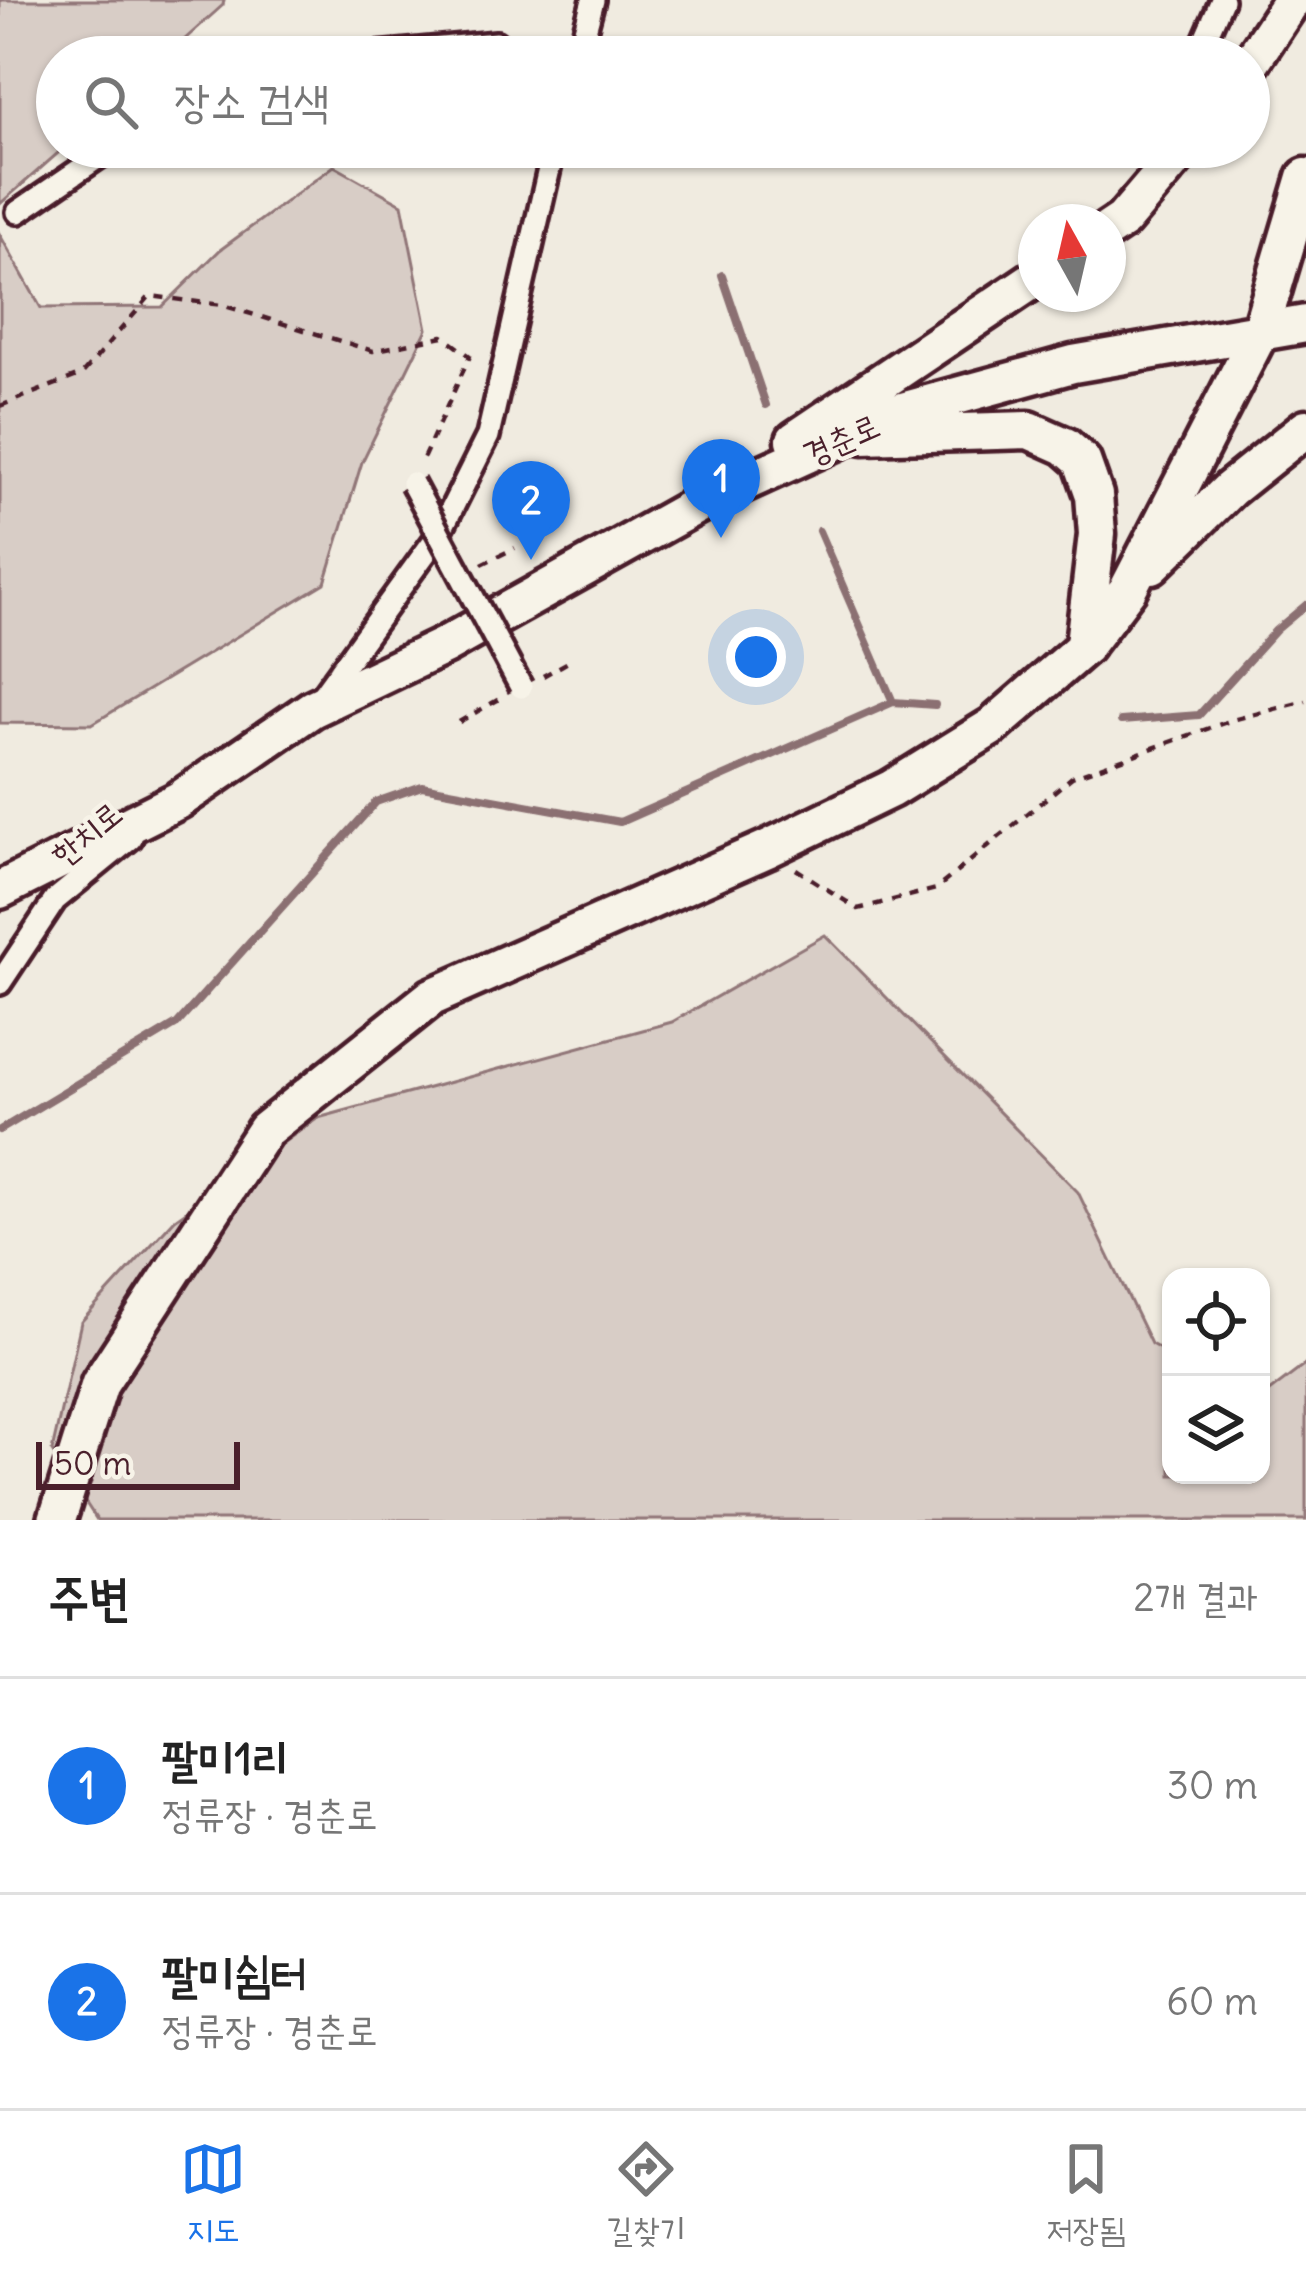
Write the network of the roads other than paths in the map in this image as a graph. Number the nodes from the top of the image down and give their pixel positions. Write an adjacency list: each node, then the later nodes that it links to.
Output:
1 (593, 0): 4 (street)
2 (1222, 0): 5 (street)
3 (1292, 0): 6 (main road)
4 (584, 36)
5 (1206, 36)
6 (1268, 36)
7 (82, 168): 11 (street)
8 (549, 168): 23 (street)
9 (1157, 168): 12 (main road)
10 (1306, 177): 15 (main road)
11 (18, 212)
12 (1126, 215)
13 (1018, 290): 19 (main road)
14 (1306, 324): 15 (main road, 경춘로)
15 (1261, 332): 17 (main road, 경춘로); 20 (main road)
16 (1306, 428): 20 (main road)
17 (848, 436): 19 (main road, 경춘로); 21 (main road)
18 (412, 483): 22 (street, bridge)
19 (706, 500): 23 (main road, 경춘로)
20 (1128, 589): 21 (main road)
21 (1084, 647): 27 (main road)
22 (521, 687)
23 (312, 710): 24 (main road, 경춘로)
24 (179, 800): 25 (main road, 경춘로); 26 (street, 한치로)
25 (0, 890)
26 (0, 982)
27 (58, 1520)

